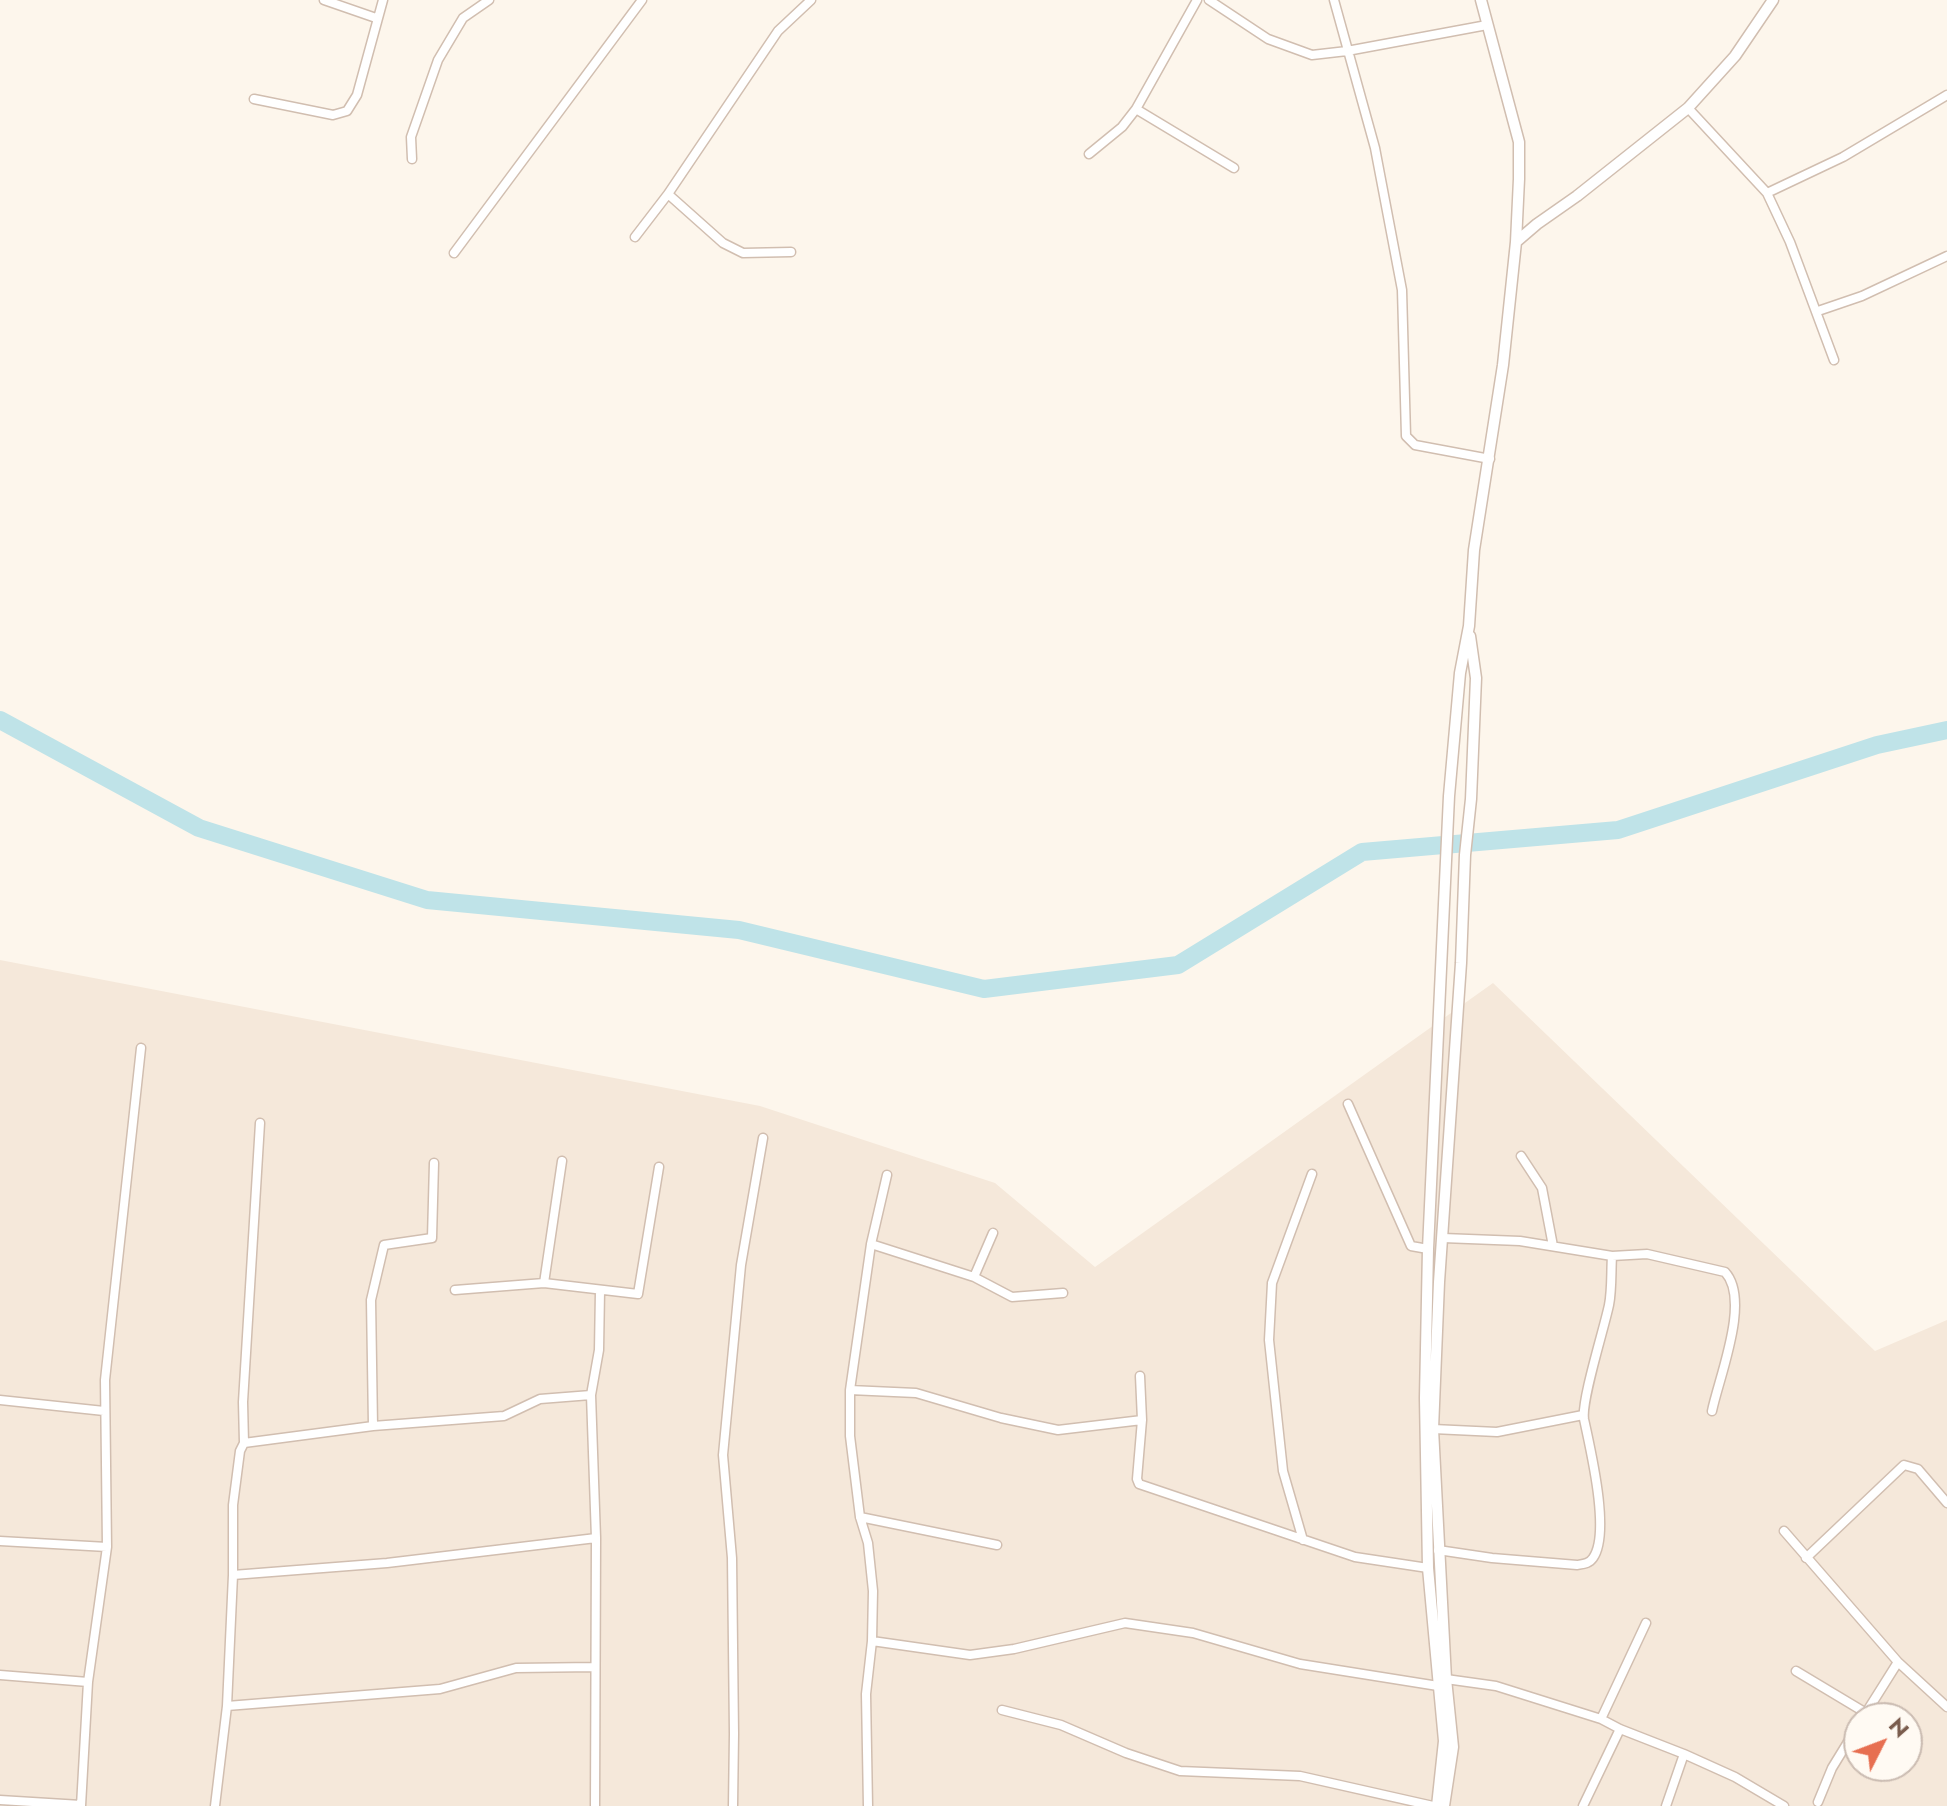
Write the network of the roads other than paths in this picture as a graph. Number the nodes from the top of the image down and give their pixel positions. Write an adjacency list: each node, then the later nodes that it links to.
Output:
1 (324, 0): 11 (street)
2 (383, 0): 11 (street)
3 (489, 0): 19 (street)
4 (642, 0): 26 (street)
5 (811, 0): 22 (street)
6 (1197, 0): 17 (street)
7 (1209, 0): 13 (street)
8 (1334, 0): 13 (street)
9 (1481, 0): 12 (street)
10 (1773, 0): 16 (street)
11 (376, 18): 15 (street)
12 (1487, 25): 13 (street); 24 (street)
13 (1347, 51): 30 (street)
14 (1947, 95): 21 (street)
15 (254, 99)
16 (1688, 108): 21 (street); 24 (street)
17 (1136, 109): 18 (street); 20 (street)
18 (1089, 154)
19 (412, 159)
20 (1234, 168)
21 (1767, 193): 28 (street)
22 (668, 194): 23 (street); 25 (street)
23 (635, 237)
24 (1516, 242): 30 (street)
25 (791, 252)
26 (454, 253)
27 (1947, 256): 28 (street)
28 (1818, 311): 29 (street)
29 (1834, 360)
30 (1490, 459): 31 (street)
31 (1469, 626): 43 (street); 46 (street)
32 (141, 1048): 57 (street)
33 (1348, 1104): 46 (street)
34 (260, 1123): 63 (street)
35 (763, 1138): 98 (street)
36 (1521, 1156): 45 (street)
37 (562, 1161): 49 (street)
38 (434, 1163): 61 (street)
39 (659, 1167): 51 (street)
40 (1312, 1174): 68 (street)
41 (887, 1175): 44 (street)
42 (993, 1233): 48 (street)
43 (1443, 1238): 45 (street); 62 (street)
44 (871, 1244): 48 (street); 54 (street)
45 (1553, 1246): 47 (street)
46 (1428, 1249): 74 (street)
47 (1612, 1256): 58 (street); 59 (street)
48 (974, 1277): 52 (street)
49 (544, 1283): 50 (street); 51 (street)
50 (455, 1290)
51 (600, 1291): 55 (street)
52 (1063, 1293)
53 (1140, 1376): 60 (street)
54 (850, 1390): 60 (street); 65 (street)
55 (591, 1395): 61 (street); 67 (street)
56 (0, 1400): 57 (street)
57 (104, 1411): 71 (street)
58 (1712, 1411)
59 (1583, 1415): 62 (street); 72 (street)
60 (1142, 1420): 68 (street)
61 (373, 1426): 63 (street)
62 (1433, 1429): 72 (street)
63 (244, 1443): 75 (street)
64 (1947, 1503): 73 (street)
65 (860, 1517): 70 (street); 77 (street)
66 (1784, 1531): 73 (street)
67 (596, 1538): 75 (street); 79 (street)
68 (1303, 1540): 74 (street)
69 (0, 1541): 71 (street)
70 (997, 1545)
71 (107, 1547): 82 (street)
72 (1438, 1550): 83 (street)
73 (1806, 1558): 78 (street)
74 (1428, 1568): 83 (street)
75 (233, 1575): 86 (street)
76 (1646, 1623): 89 (street)
77 (872, 1641): 83 (street); 99 (street)
78 (1898, 1662): 85 (street); 87 (street)
79 (595, 1667): 86 (street); 97 (street)
80 (1796, 1671): 84 (street)
81 (0, 1675): 82 (street)
82 (88, 1682): 95 (street)
83 (1442, 1682): 89 (street); 100 (street); 101 (street)
84 (1843, 1702)
85 (1873, 1702)
86 (227, 1706): 96 (street)
87 (1947, 1707)
88 (1002, 1710): 100 (street)
89 (1601, 1719): 90 (street)
90 (1620, 1729): 92 (street); 102 (street)
91 (1843, 1750): 94 (street)
92 (1684, 1754): 103 (street); 104 (street)
93 (0, 1800): 95 (street)
94 (1818, 1802)
95 (81, 1806)
96 (215, 1806)
97 (595, 1806)
98 (733, 1806)
99 (868, 1806)
100 (1435, 1806)
101 (1444, 1806)
102 (1583, 1806)
103 (1666, 1806)
104 (1784, 1806)

